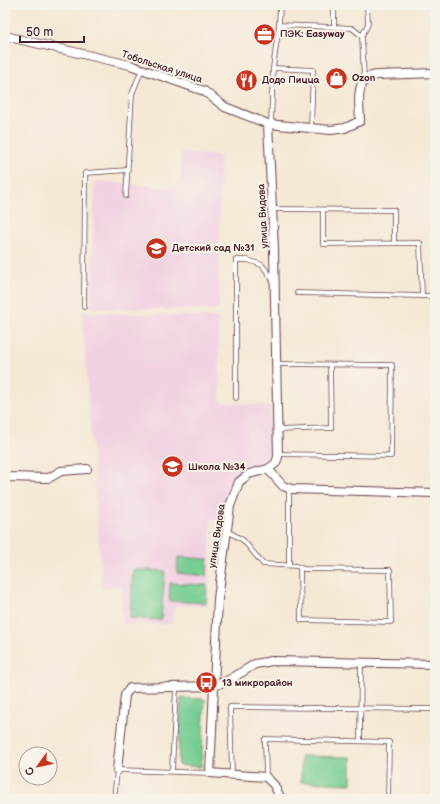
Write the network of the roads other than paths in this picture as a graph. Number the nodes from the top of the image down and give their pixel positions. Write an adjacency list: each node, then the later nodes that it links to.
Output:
1 (280, 5): 4 (lane)
2 (334, 5): 5 (lane)
3 (367, 5): 7 (lane)
4 (279, 25): 5 (lane); 8 (lane)
5 (334, 27): 7 (lane)
6 (5, 36): 9 (street, Тобольская улица)
7 (362, 36): 11 (lane)
8 (273, 68): 12 (lane); 13 (lane)
9 (142, 69): 12 (street, Тобольская улица); 14 (lane)
10 (435, 73): 11 (street)
11 (364, 81): 13 (street, Тобольская улица)
12 (269, 125): 13 (street, Тобольская улица); 16 (street, улица Видова)
13 (311, 128)
14 (128, 170): 15 (lane); 23 (lane)
15 (126, 196)
16 (272, 209): 17 (lane); 19 (street, улица Видова)
17 (323, 210): 18 (lane); 18 (lane)
18 (394, 243): 21 (lane)
19 (275, 283): 24 (street, улица Видова); 26 (lane)
20 (297, 293): 21 (lane)
21 (422, 296): 22 (lane)
22 (435, 296)
23 (84, 307)
24 (276, 364): 25 (lane); 27 (street, улица Видова)
25 (330, 365): 27 (lane); 28 (lane)
26 (236, 398)
27 (278, 430): 28 (street, улица Видова)
28 (278, 454): 30 (street)
29 (87, 469): 31 (street)
30 (268, 469): 32 (street); 34 (street, улица Видова)
31 (5, 477)
32 (289, 488): 33 (street); 35 (lane)
33 (435, 493)
34 (227, 531): 35 (lane); 39 (street, улица Видова)
35 (289, 565): 36 (lane)
36 (300, 568): 36 (lane)
37 (361, 663): 38 (street); 39 (street); 41 (lane)
38 (435, 664)
39 (214, 686): 40 (street); 46 (street, улица Видова)
40 (176, 688): 44 (street); 45 (lane)
41 (360, 709): 42 (lane); 43 (lane); 47 (lane)
42 (435, 709)
43 (360, 741): 48 (lane); 51 (lane)
44 (117, 770): 45 (lane); 49 (lane)
45 (172, 771): 46 (lane)
46 (210, 773): 47 (street)
47 (232, 773): 48 (street)
48 (266, 777): 50 (street)
49 (114, 799)
50 (281, 799)
51 (388, 799)

